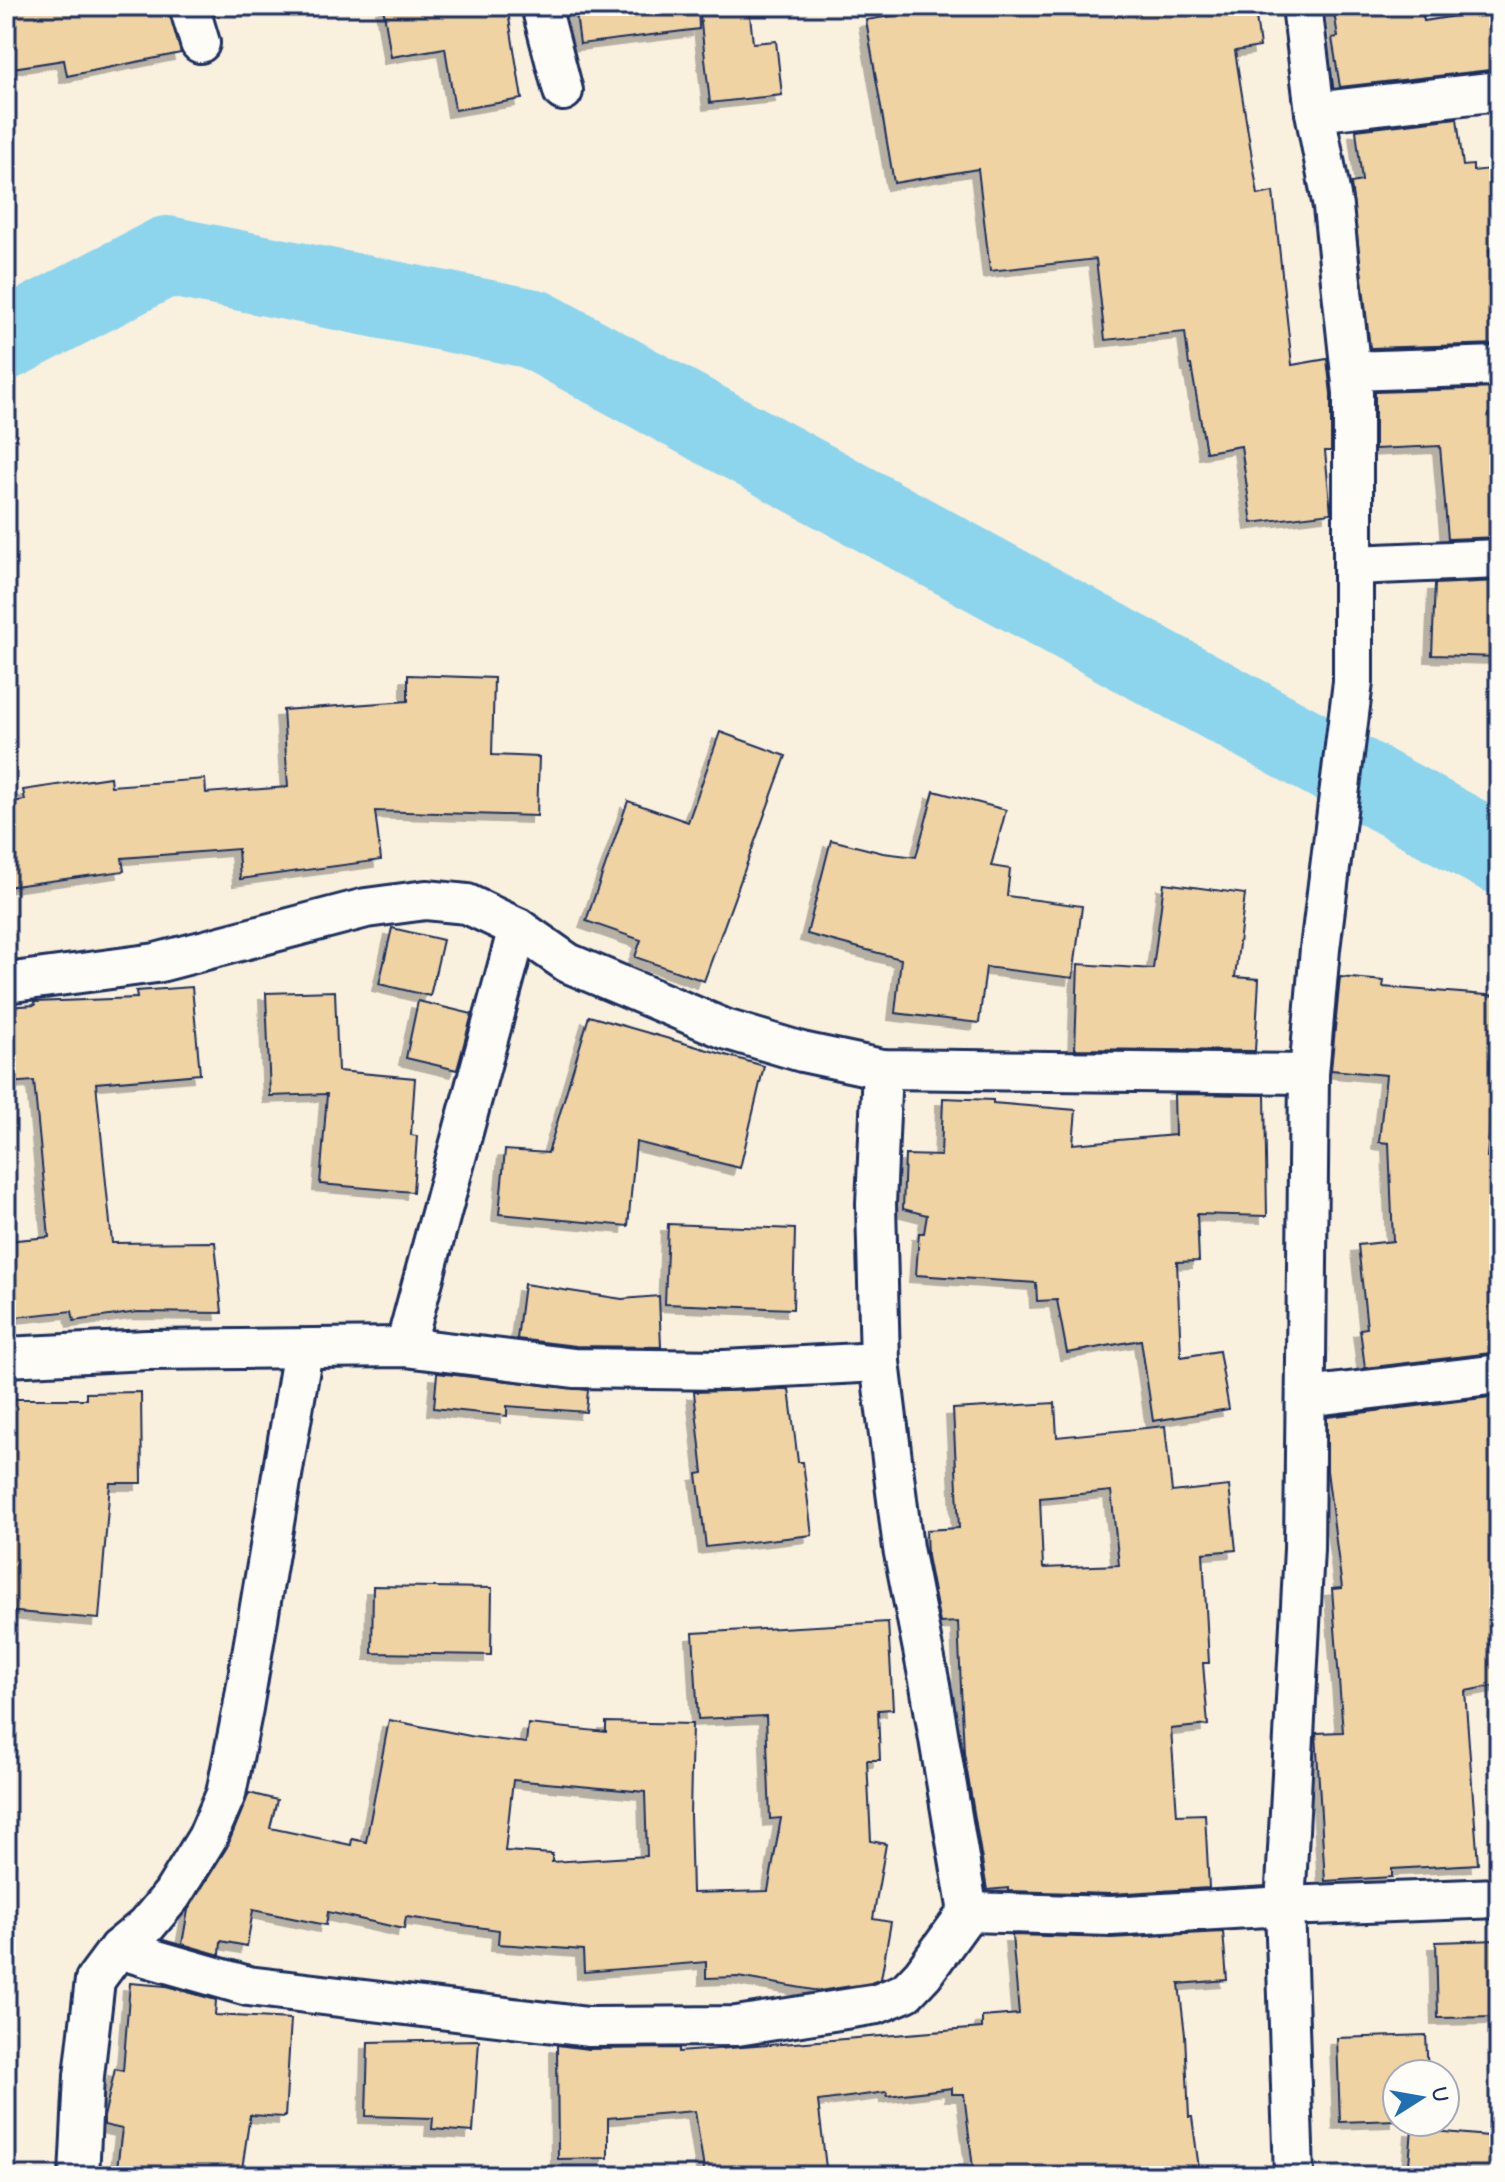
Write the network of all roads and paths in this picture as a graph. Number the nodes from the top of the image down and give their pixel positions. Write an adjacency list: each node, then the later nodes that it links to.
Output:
1 (189, 6): 4 (street)
2 (541, 6): 5 (street)
3 (1302, 6): 7 (street)
4 (200, 43)
5 (563, 91)
6 (1499, 91): 7 (street)
7 (1315, 112): 9 (street)
8 (1499, 366): 9 (street)
9 (1351, 371): 11 (street)
10 (1499, 559): 11 (street)
11 (1353, 565): 15 (street)
12 (518, 928): 13 (street); 14 (street); 16 (street)
13 (6, 983)
14 (882, 1069): 15 (street); 19 (street)
15 (1309, 1074): 21 (street)
16 (405, 1347): 17 (street); 19 (street)
17 (303, 1350): 18 (street); 25 (street)
18 (6, 1357)
19 (880, 1362): 24 (street)
20 (1499, 1374): 21 (street)
21 (1306, 1397): 23 (street)
22 (1499, 1898): 23 (street)
23 (1285, 1906): 24 (street); 27 (street)
24 (968, 1912): 25 (street)
25 (118, 1949): 26 (street)
26 (79, 2176)
27 (1294, 2176)

